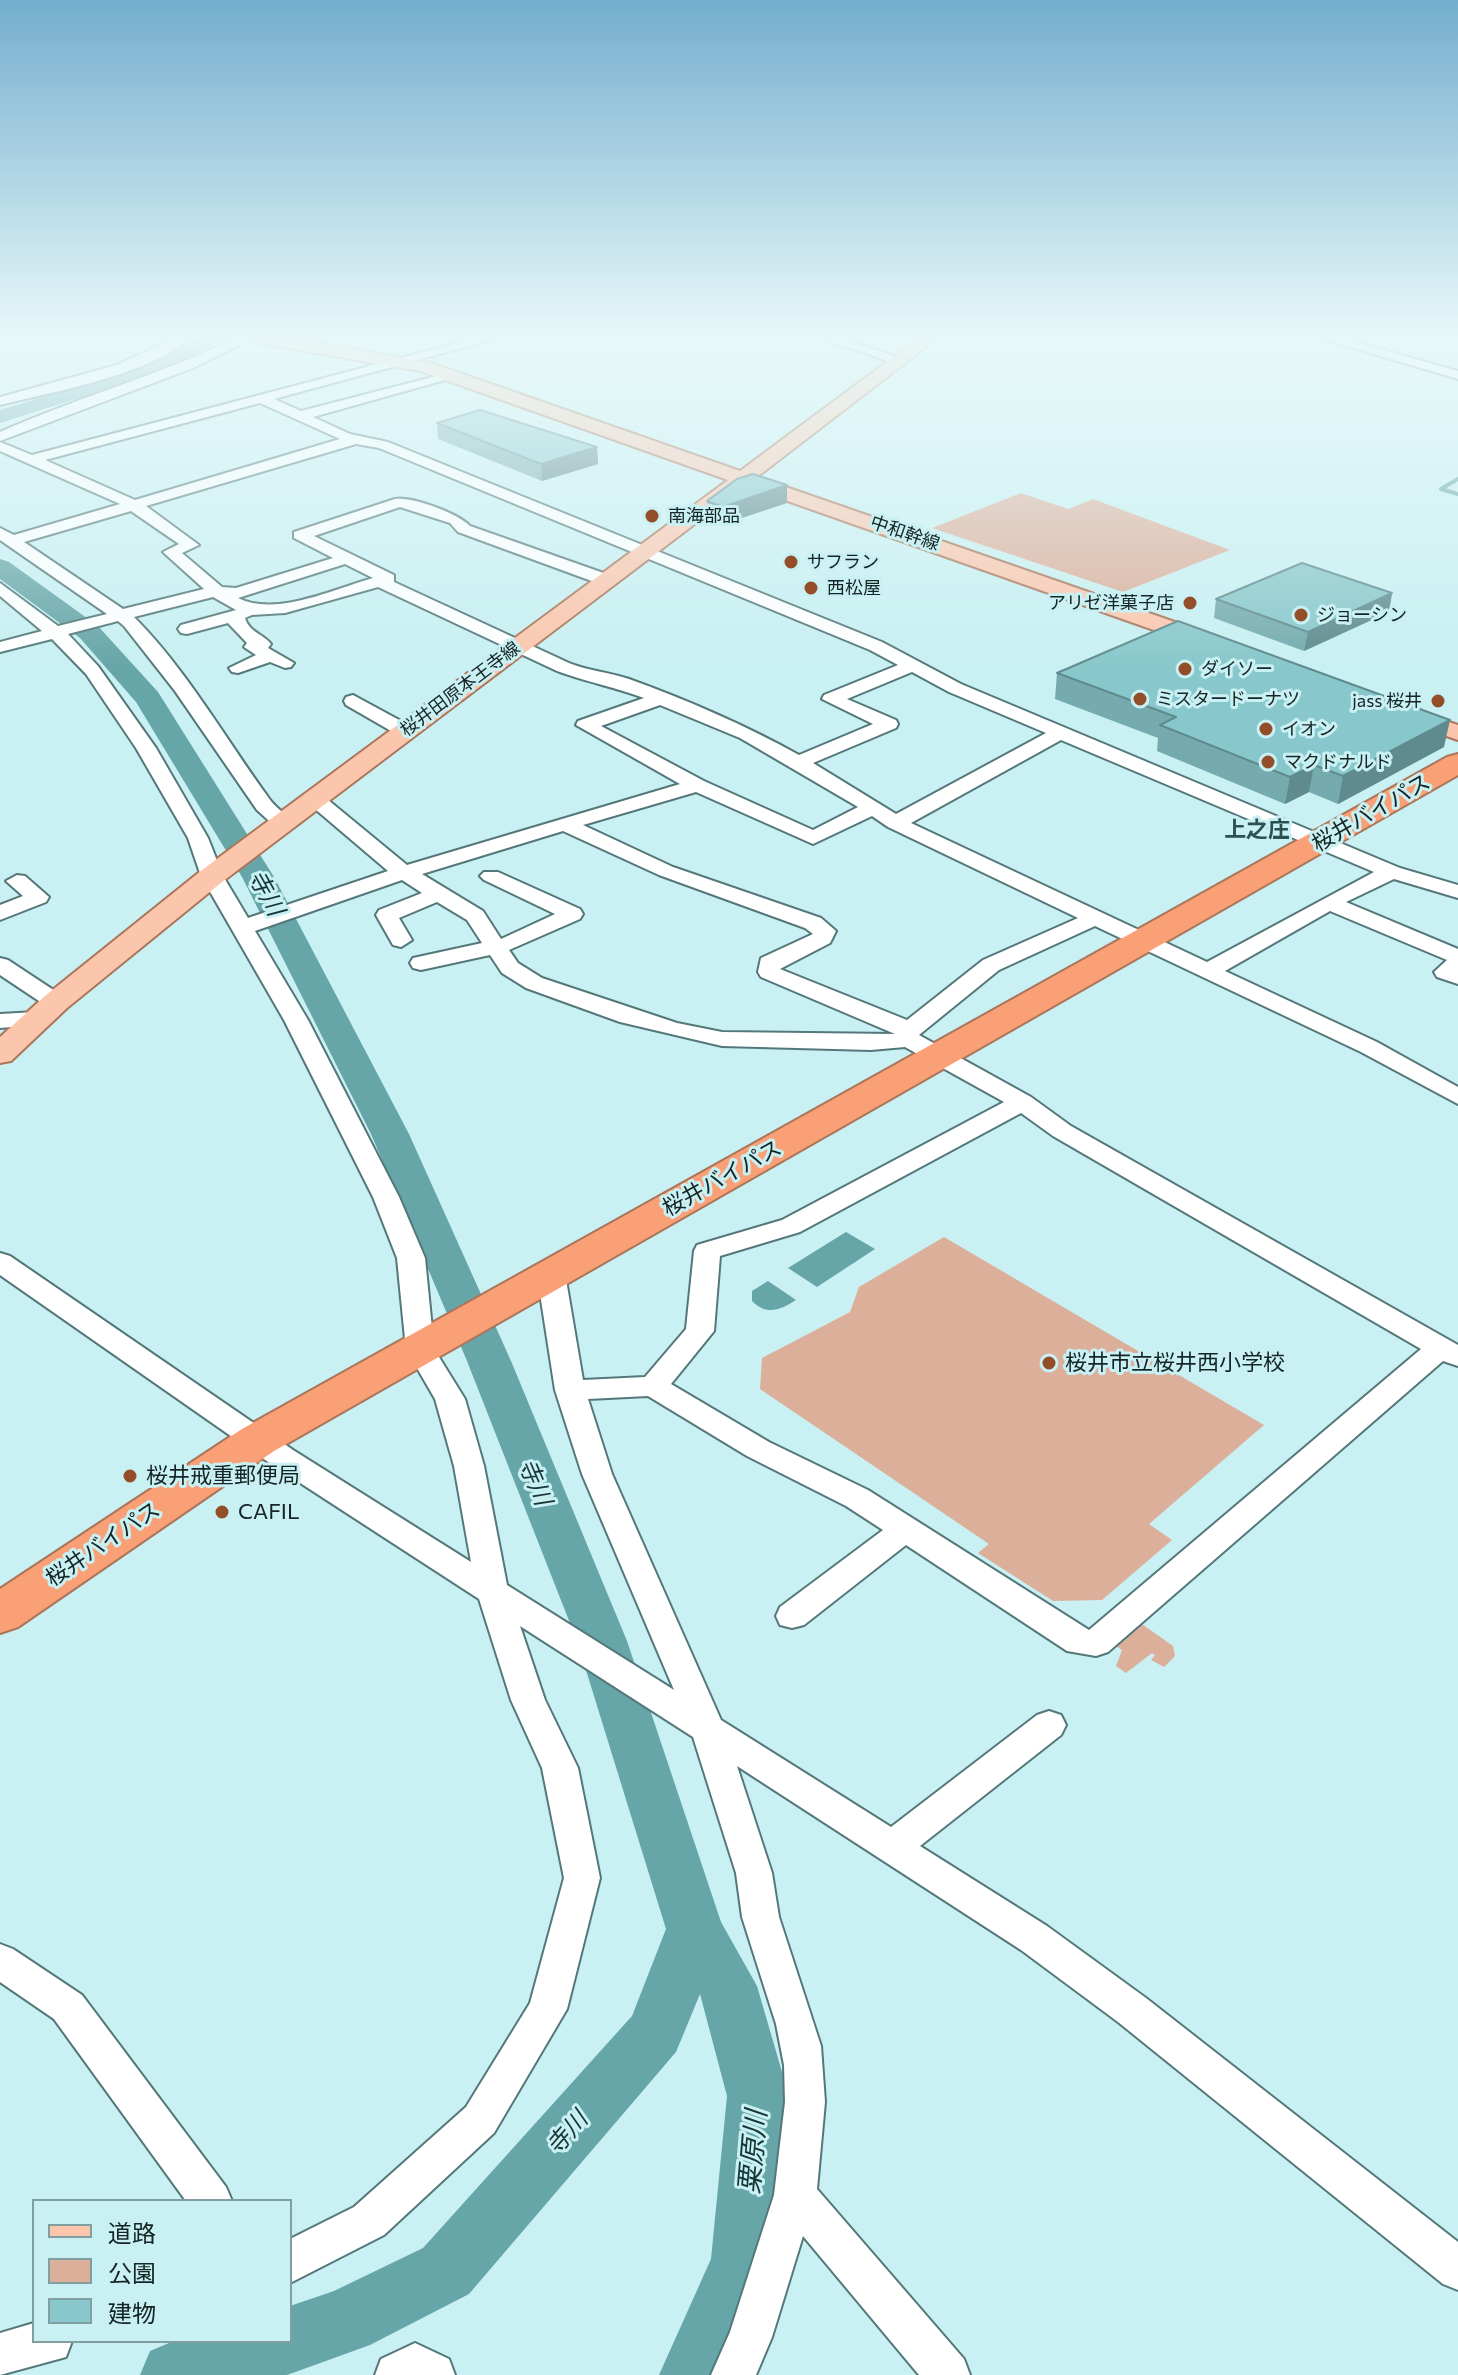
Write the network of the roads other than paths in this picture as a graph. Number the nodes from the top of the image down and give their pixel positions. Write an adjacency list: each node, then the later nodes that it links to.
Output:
1 (5, 448): 8 (street)
2 (74, 448): 8 (street)
3 (326, 448): 10 (street)
4 (390, 448): 12 (street)
5 (668, 448): 9 (main road, 中和幹線)
6 (669, 448): 9 (main road, 中和幹線)
7 (783, 448): 9 (main road, 桜井田原本王寺線)
8 (32, 459): 10 (street)
9 (747, 474): 12 (main road, 桜井田原本王寺線); 23 (main road, 中和幹線)
10 (132, 504): 11 (street); 17 (street)
11 (6, 537): 19 (street)
12 (643, 553): 14 (main road, 桜井田原本王寺線); 25 (street)
13 (348, 558): 14 (street); 15 (street); 17 (street)
14 (606, 580): 22 (main road, 桜井田原本王寺線)
15 (379, 581): 18 (street); 22 (street)
16 (0, 588): 21 (street)
17 (216, 591): 18 (street); 19 (street)
18 (243, 613): 20 (street); 26 (street)
19 (113, 616): 21 (street); 40 (street)
20 (187, 629)
21 (56, 631): 24 (street); 44 (street)
22 (518, 645): 27 (street); 30 (main road, 桜井田原本王寺線)
23 (1230, 645)
24 (0, 647)
25 (913, 665): 31 (street); 33 (street)
26 (238, 668)
27 (660, 699): 33 (street); 35 (street)
28 (353, 701): 30 (street)
29 (1458, 723): 32 (main road)
30 (405, 731): 36 (main road, 桜井田原本王寺線)
31 (1063, 731): 38 (street); 41 (street)
32 (1458, 733)
33 (796, 763): 37 (street)
34 (1458, 763): 41 (highway, 桜井バイパス)
35 (697, 785): 37 (street); 39 (street)
36 (315, 799): 40 (main road, 桜井田原本王寺線); 42 (street)
37 (872, 808): 38 (street)
38 (895, 823): 51 (street)
39 (564, 824): 42 (street); 63 (street)
40 (279, 828): 44 (main road, 桜井田原本王寺線)
41 (1322, 841): 43 (street); 54 (highway, 桜井バイパス)
42 (405, 872): 48 (street); 52 (street)
43 (1393, 872): 47 (street); 49 (street)
44 (217, 873): 52 (street); 61 (main road, 桜井田原本王寺線)
45 (491, 876): 55 (street)
46 (17, 881): 50 (street)
47 (1458, 892)
48 (440, 893): 53 (street); 55 (street)
49 (1329, 903): 56 (street); 59 (street)
50 (0, 913)
51 (1097, 917): 54 (street); 63 (street)
52 (256, 924): 69 (street)
53 (401, 940)
54 (1145, 940): 59 (street); 63 (highway, 桜井バイパス)
55 (496, 948): 57 (street); 63 (street)
56 (1458, 960): 60 (street)
57 (421, 963)
58 (0, 965): 61 (street)
59 (1208, 971): 65 (street)
60 (1458, 977)
61 (46, 1010): 62 (street); 64 (main road, 桜井田原本王寺線)
62 (0, 1021)
63 (919, 1042): 66 (street); 68 (highway, 桜井バイパス)
64 (0, 1054)
65 (1458, 1097)
66 (1022, 1102): 70 (street); 71 (street)
67 (0, 1262): 73 (street)
68 (545, 1278): 69 (highway, 桜井バイパス); 72 (street)
69 (425, 1346): 73 (highway, 桜井バイパス); 75 (street)
70 (1449, 1353): 74 (street)
71 (653, 1386): 72 (street); 74 (street)
72 (570, 1390): 78 (street)
73 (258, 1440): 75 (street); 76 (highway, 桜井バイパス)
74 (905, 1529): 77 (street)
75 (498, 1593): 78 (street); 84 (street)
76 (0, 1614)
77 (792, 1616)
78 (700, 1724): 80 (street); 82 (street)
79 (1049, 1725): 80 (street)
80 (893, 1846): 85 (street)
81 (0, 1961): 83 (street)
82 (795, 2195): 90 (street); 91 (street)
83 (210, 2199)
84 (292, 2261)
85 (1458, 2269)
86 (43, 2343): 87 (street)
87 (0, 2355)
88 (397, 2375): 89 (street)
89 (433, 2375)
90 (733, 2375)
91 (948, 2375)

